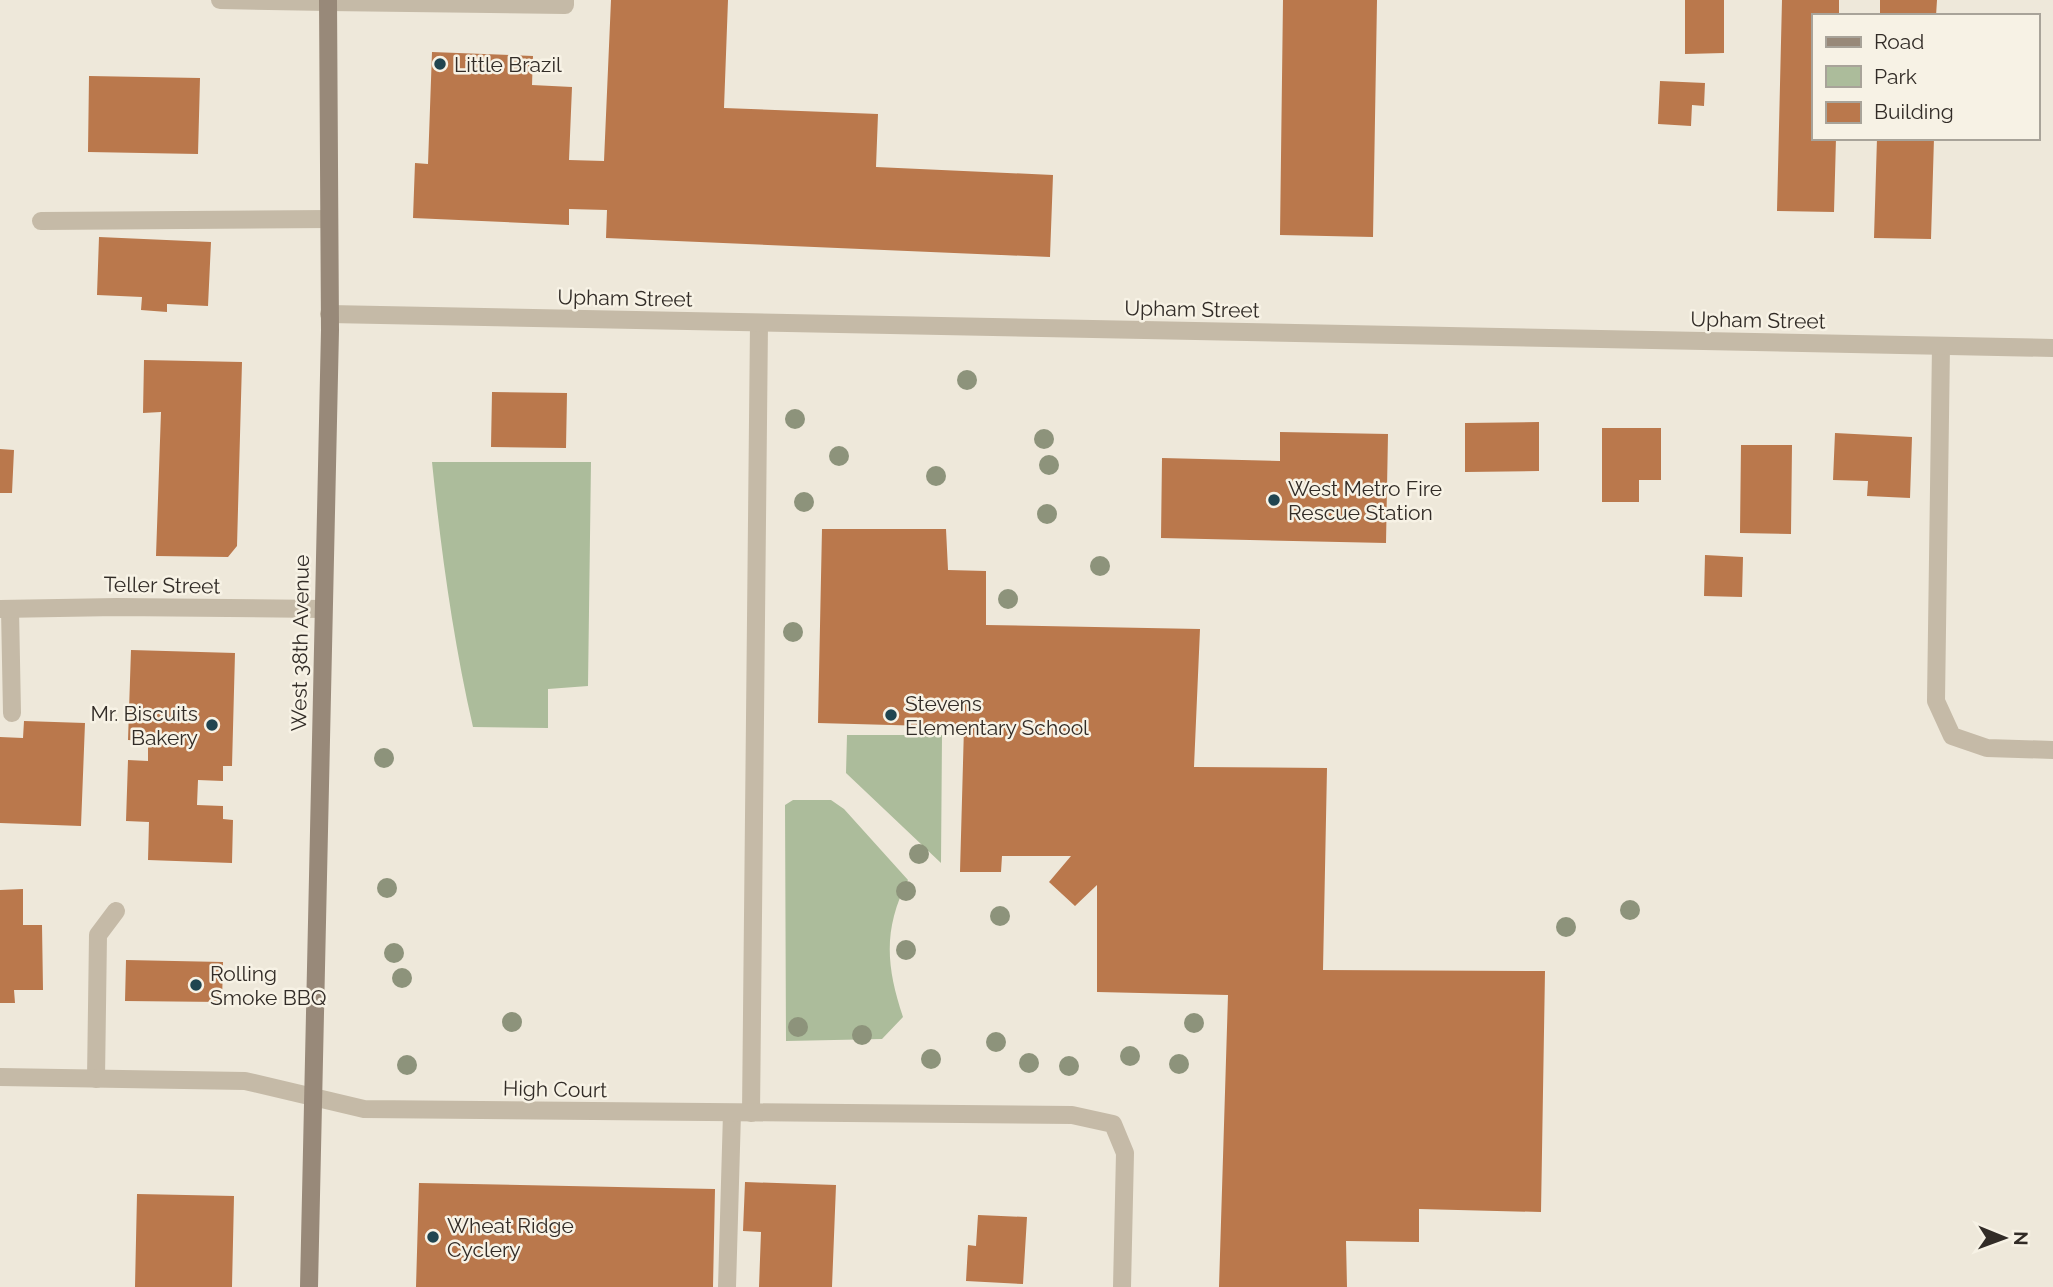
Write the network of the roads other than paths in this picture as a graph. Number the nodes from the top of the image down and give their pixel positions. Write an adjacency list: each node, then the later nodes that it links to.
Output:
1 (220, 0): 3 (street)
2 (565, 0): 3 (street)
3 (328, 1): 4 (main road, West 38th Avenue)
4 (329, 219): 5 (street); 6 (main road, West 38th Avenue)
5 (41, 221)
6 (329, 314): 7 (street, Upham Street); 11 (main road, West 38th Avenue)
7 (759, 323): 8 (street, Upham Street); 18 (street)
8 (1941, 346): 9 (street, Upham Street); 13 (street)
9 (2053, 348)
10 (5, 609): 11 (street, Teller Street); 12 (street)
11 (323, 609): 17 (main road, West 38th Avenue)
12 (12, 713)
13 (2053, 750)
14 (116, 911): 16 (street)
15 (0, 1077): 16 (street, High Court)
16 (96, 1079): 17 (street, High Court)
17 (312, 1097): 19 (street, High Court); 20 (main road, West 38th Avenue)
18 (751, 1113): 19 (street, High Court); 22 (street, High Court)
19 (732, 1114): 21 (street)
20 (309, 1287)
21 (727, 1287)
22 (1122, 1287)

